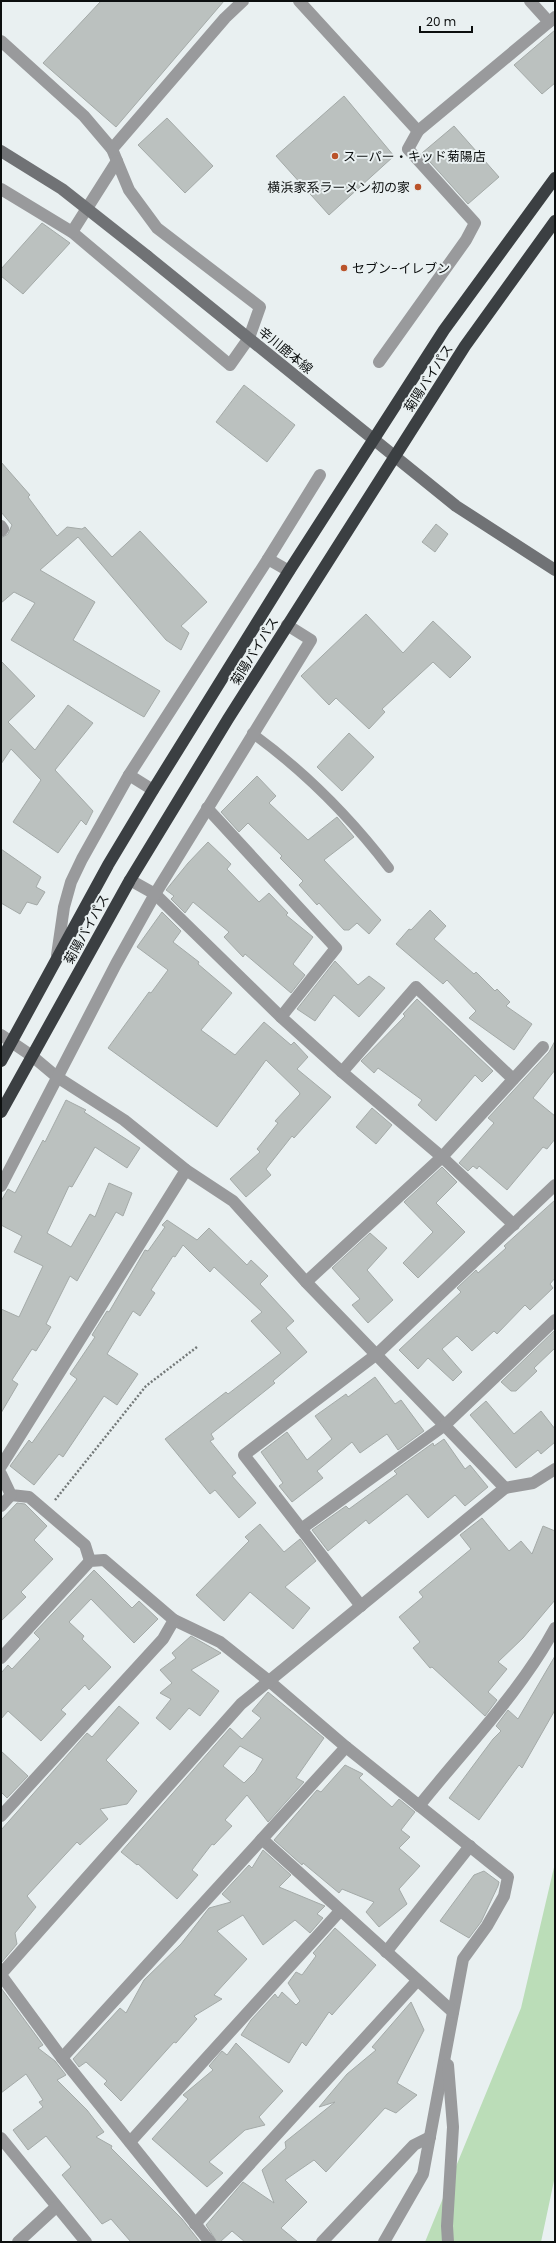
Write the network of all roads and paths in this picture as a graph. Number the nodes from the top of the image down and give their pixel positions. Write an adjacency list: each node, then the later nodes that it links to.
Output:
1 (243, 1): 7 (street)
2 (299, 1): 6 (street)
3 (530, 1): 4 (street)
4 (552, 20): 6 (street)
5 (1, 41): 7 (street)
6 (418, 131): 15 (street)
7 (112, 149): 9 (street)
8 (1, 151): 14 (main road, 辛川鹿本線, bridge)
9 (117, 161): 13 (street); 14 (street)
10 (555, 178): 16 (highway, 菊陽バイパス)
11 (1, 189): 13 (street)
12 (555, 221): 17 (highway, 菊陽バイパス)
13 (72, 232): 14 (street)
14 (249, 338): 16 (main road, 辛川鹿本線)
15 (379, 362)
16 (374, 438): 17 (main road, 辛川鹿本線); 23 (highway, 菊陽バイパス)
17 (395, 455): 22 (main road, 辛川鹿本線); 24 (highway, 菊陽バイパス)
18 (320, 475): 21 (street)
19 (1, 526): 20 (street)
20 (1, 531)
21 (268, 559): 23 (street); 26 (street)
22 (555, 570)
23 (289, 571): 27 (highway, 菊陽バイパス)
24 (288, 625): 25 (street); 30 (highway, 菊陽バイパス)
25 (252, 733): 28 (street); 29 (lane)
26 (129, 775): 27 (street); 32 (street)
27 (153, 790): 32 (highway, 菊陽バイパス)
28 (207, 808): 31 (street); 33 (street)
29 (389, 868)
30 (130, 880): 31 (street); 37 (highway, 菊陽バイパス)
31 (156, 894): 33 (street); 40 (street)
32 (57, 955): 35 (highway, 菊陽バイパス)
33 (281, 1017): 39 (street)
34 (1, 1035): 35 (street)
35 (12, 1042): 37 (street); 38 (highway, 菊陽バイパス)
36 (543, 1047): 41 (street)
37 (32, 1056): 40 (street); 42 (highway, 菊陽バイパス)
38 (1, 1061)
39 (342, 1072): 41 (street); 43 (street)
40 (57, 1076): 44 (street); 45 (street)
41 (513, 1079): 43 (street)
42 (1, 1112)
43 (442, 1157): 47 (street); 48 (street)
44 (186, 1170): 48 (street); 53 (street)
45 (1, 1186)
46 (553, 1192): 47 (street)
47 (514, 1226): 51 (street)
48 (306, 1282): 51 (street)
49 (555, 1320): 52 (street)
50 (197, 1347): 59 (path)
51 (377, 1354): 52 (street); 60 (street)
52 (445, 1425): 56 (street); 60 (street)
53 (1, 1466)
54 (555, 1469): 56 (street)
55 (1, 1474): 57 (street)
56 (505, 1488): 62 (street)
57 (11, 1495): 58 (street); 59 (street)
58 (1, 1506)
59 (46, 1511): 61 (street)
60 (301, 1529): 62 (street)
61 (90, 1561): 63 (street); 65 (street)
62 (361, 1606): 66 (street)
63 (174, 1620): 66 (street); 69 (street)
64 (555, 1628): 68 (street)
65 (1, 1658)
66 (269, 1681): 67 (street); 74 (street)
67 (346, 1747): 68 (street); 70 (street)
68 (419, 1806): 71 (street)
69 (1, 1816)
70 (262, 1839): 72 (street); 78 (street)
71 (470, 1846): 73 (street); 76 (street)
72 (340, 1911): 73 (street); 81 (street)
73 (386, 1952): 75 (street)
74 (1, 1975): 78 (street)
75 (417, 1981): 76 (street); 83 (street)
76 (453, 2012): 77 (street)
77 (447, 2050): 79 (street); 89 (street)
78 (62, 2058): 81 (street)
79 (430, 2137): 87 (street); 88 (street)
80 (1, 2138): 82 (street)
81 (130, 2142): 83 (street)
82 (56, 2207): 84 (street); 85 (street)
83 (195, 2224): 86 (street)
84 (18, 2242)
85 (86, 2242)
86 (210, 2242)
87 (322, 2242)
88 (384, 2242)
89 (448, 2242)

